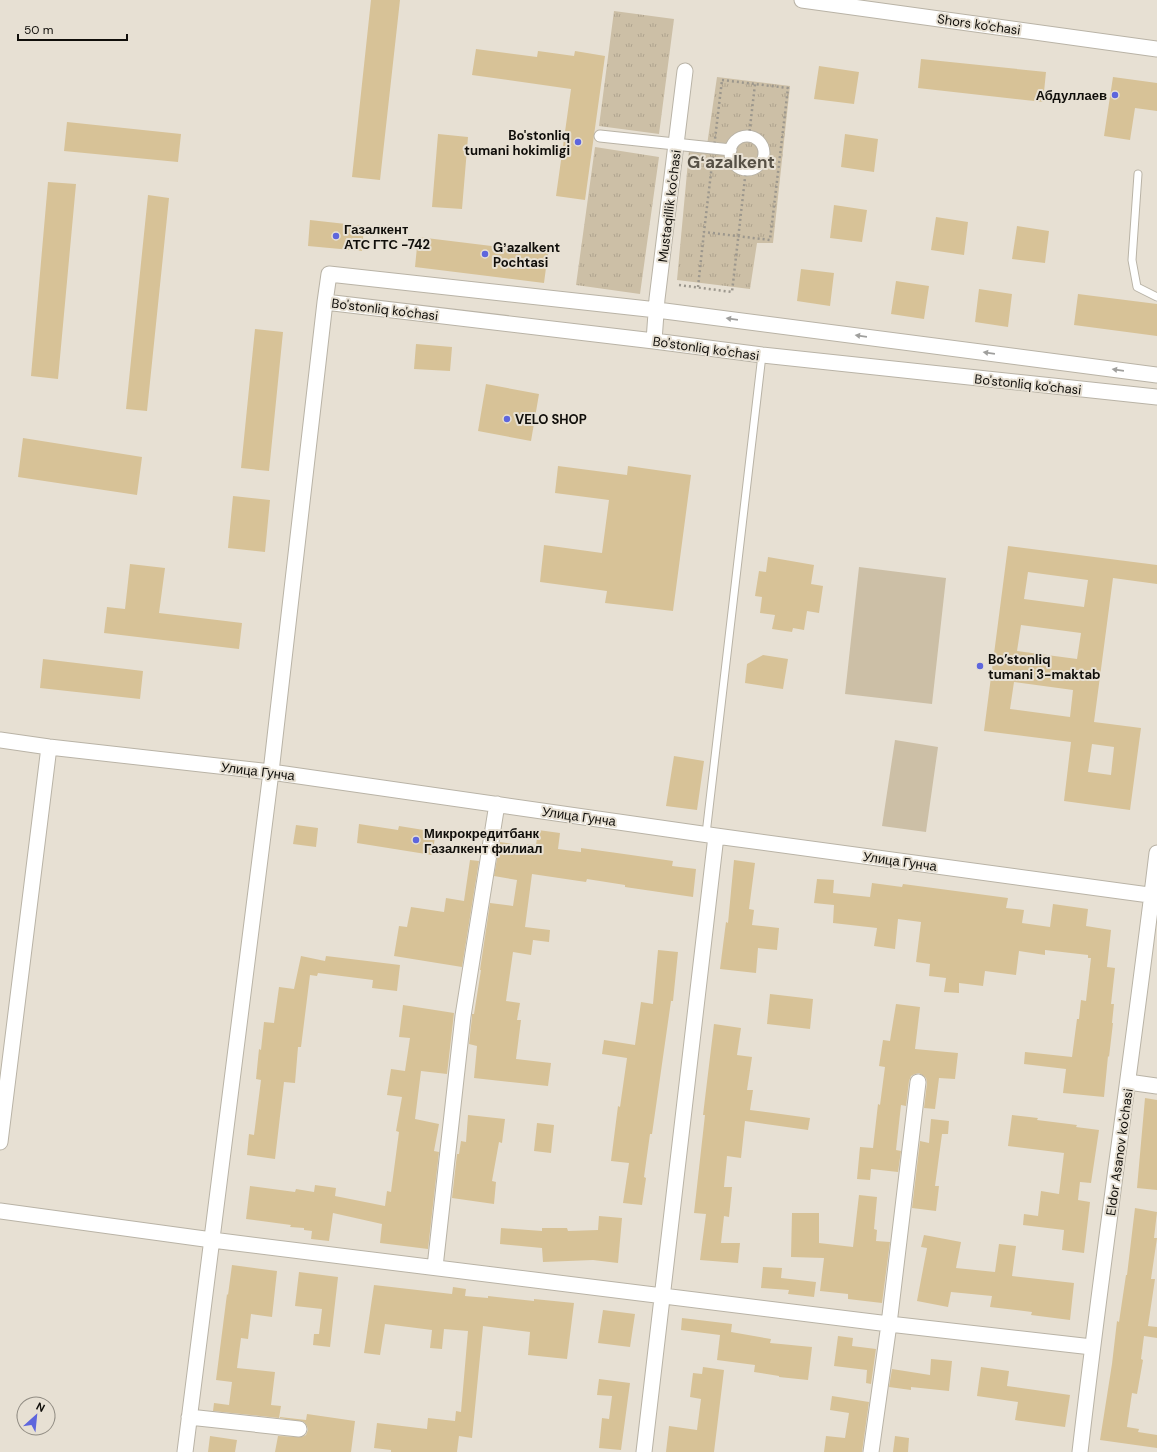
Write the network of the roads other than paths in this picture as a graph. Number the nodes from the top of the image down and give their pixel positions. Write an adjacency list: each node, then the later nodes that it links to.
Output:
1 (802, 0): 2 (street, Shors ko'chasi)
2 (1157, 49)
3 (685, 72): 5 (street, Mustaqillik ko'chasi)
4 (600, 136): 5 (street)
5 (676, 144): 6 (street); 10 (street, Mustaqillik ko'chasi)
6 (731, 150): 6 (street)
7 (1138, 174): 8 (lane)
8 (1157, 297)
9 (325, 302): 10 (street, Bo'stonliq ko'chasi); 11 (street, Bo'stonliq ko'chasi); 17 (street)
10 (657, 310): 11 (street, Mustaqillik ko'chasi); 13 (street, Bo'stonliq ko'chasi, one-way to 10)
11 (654, 341): 12 (street, Bo'stonliq ko'chasi)
12 (762, 355): 14 (street, Bo'stonliq ko'chasi); 19 (lane)
13 (1157, 375)
14 (1157, 397)
15 (0, 740): 16 (street, Улица Гунча)
16 (49, 747): 17 (street, Улица Гунча); 25 (street)
17 (271, 772): 18 (street, Улица Гунча); 27 (street)
18 (497, 804): 19 (street, Улица Гунча); 28 (street)
19 (711, 835): 21 (street, Улица Гунча); 29 (street)
20 (1157, 853): 21 (street, Eldor Asanov ko'chasi)
21 (1154, 895): 23 (street, Eldor Asanov ko'chasi)
22 (918, 1082): 30 (street)
23 (1128, 1082): 24 (street); 31 (street, Eldor Asanov ko'chasi)
24 (1157, 1086)
25 (0, 1142)
26 (0, 1211): 27 (street)
27 (212, 1240): 28 (street); 32 (street)
28 (435, 1267): 29 (street)
29 (663, 1295): 30 (street); 35 (street)
30 (888, 1324): 31 (street); 36 (street)
31 (1092, 1347): 37 (street, Eldor Asanov ko'chasi)
32 (189, 1417): 33 (street); 34 (street)
33 (298, 1429)
34 (185, 1452)
35 (644, 1452)
36 (871, 1452)
37 (1080, 1452)

